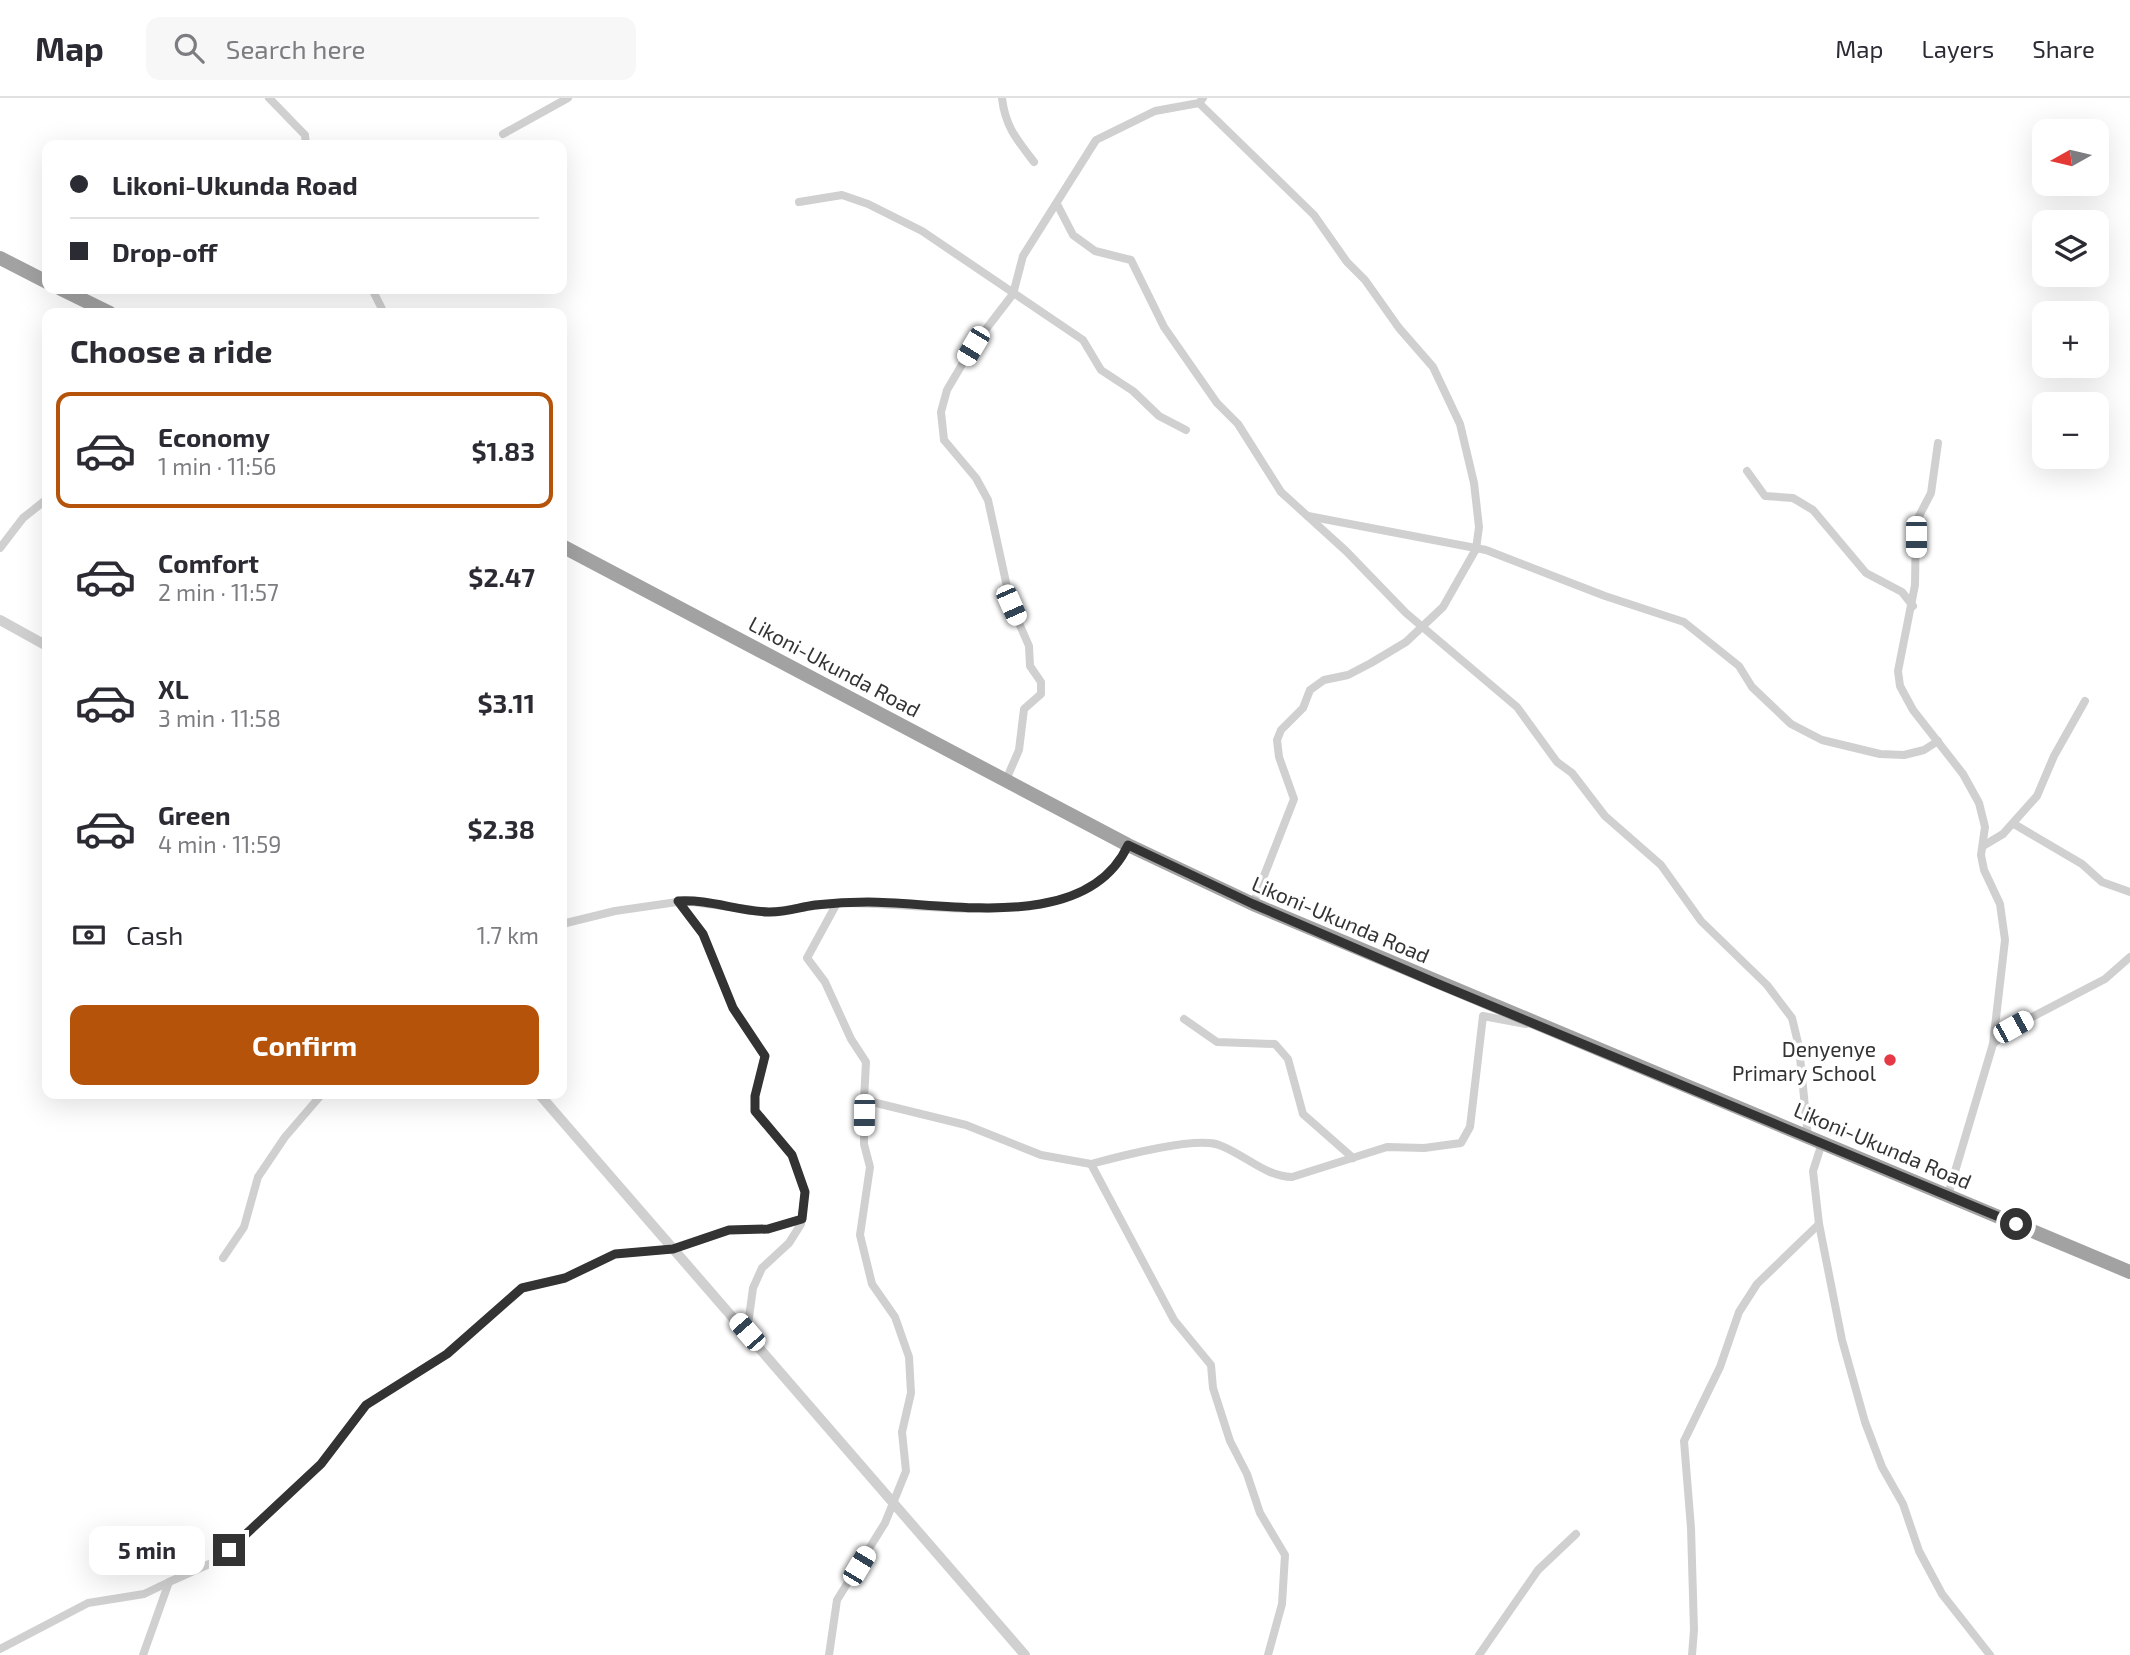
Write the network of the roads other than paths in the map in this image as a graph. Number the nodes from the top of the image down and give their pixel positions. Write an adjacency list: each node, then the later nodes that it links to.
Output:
1 (269, 98): 6 (street)
2 (568, 98): 5 (street)
3 (1002, 98): 7 (street)
4 (1198, 100): 9 (street); 22 (street)
5 (503, 134)
6 (306, 140)
7 (1034, 162)
8 (799, 202): 13 (street)
9 (1057, 204): 13 (street); 19 (street)
10 (0, 258): 11 (highway)
11 (42, 279)
12 (71, 294): 14 (highway)
13 (1013, 294): 15 (street); 29 (street)
14 (100, 308)
15 (1186, 430)
16 (1938, 443): 23 (street)
17 (1747, 471): 23 (street)
18 (42, 503): 20 (street)
19 (1307, 516): 22 (street); 25 (street)
20 (0, 548)
21 (567, 549): 29 (highway, Likoni-Ukunda Road)
22 (1476, 549): 25 (street); 28 (street)
23 (1913, 606): 28 (street)
24 (0, 620): 26 (street)
25 (1423, 629): 36 (street); 45 (street)
26 (42, 643)
27 (2085, 701): 30 (street)
28 (1938, 741): 32 (street)
29 (1006, 780): 31 (highway, Likoni-Ukunda Road)
30 (2014, 824): 32 (street); 33 (street)
31 (1128, 845): 35 (street); 36 (highway, Likoni-Ukunda Road)
32 (1983, 846): 41 (street)
33 (2130, 892)
34 (678, 901): 35 (street); 37 (street); 49 (street)
35 (837, 903): 44 (street)
36 (1253, 904): 40 (highway, Likoni-Ukunda Road)
37 (567, 923)
38 (2130, 957): 41 (street)
39 (1184, 1019): 46 (street)
40 (1552, 1029): 45 (highway, Likoni-Ukunda Road); 46 (street)
41 (1993, 1044): 48 (street)
42 (318, 1099): 52 (street)
43 (543, 1099): 51 (street)
44 (864, 1100): 47 (street); 55 (street)
45 (1815, 1140): 48 (highway, Likoni-Ukunda Road); 50 (street)
46 (1353, 1158): 47 (street)
47 (1091, 1164): 62 (street)
48 (1948, 1195): 53 (highway, Likoni-Ukunda Road)
49 (802, 1219): 51 (street); 54 (street)
50 (1819, 1224): 64 (street); 65 (street)
51 (673, 1249): 54 (street); 57 (street)
52 (223, 1258)
53 (2130, 1272)
54 (747, 1332): 55 (street)
55 (891, 1504): 60 (street); 61 (street)
56 (1576, 1534): 63 (street)
57 (169, 1582): 58 (street); 59 (street)
58 (0, 1650)
59 (143, 1655)
60 (829, 1655)
61 (1025, 1655)
62 (1268, 1655)
63 (1479, 1655)
64 (1692, 1655)
65 (1990, 1655)

